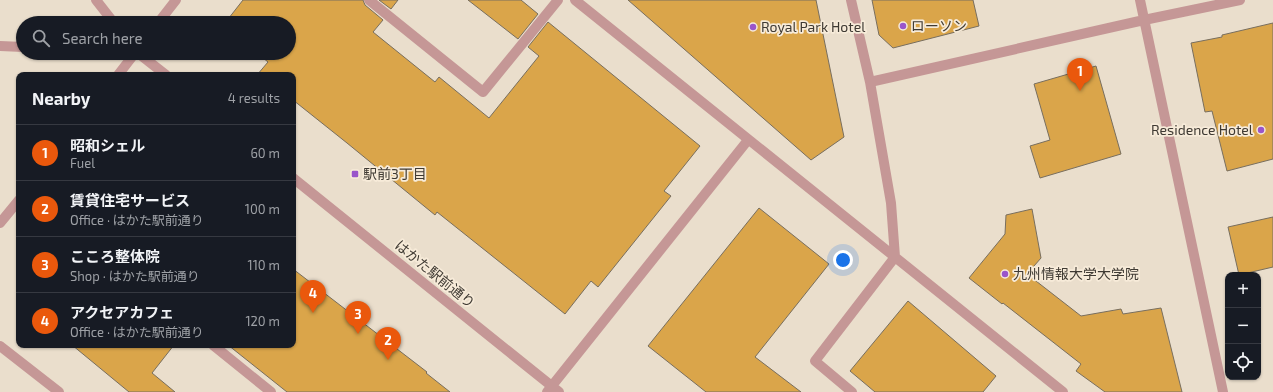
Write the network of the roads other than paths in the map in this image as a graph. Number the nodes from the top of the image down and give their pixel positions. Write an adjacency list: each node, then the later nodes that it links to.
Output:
1 (96, 0): 9 (street)
2 (176, 0): 10 (street)
3 (369, 0): 4 (street)
4 (558, 0)
5 (575, 0): 19 (street)
6 (851, 0): 18 (street)
7 (1140, 0): 11 (street)
8 (1240, 0): 11 (street)
9 (109, 16)
10 (163, 16)
11 (1144, 20): 18 (street); 31 (street)
12 (0, 46): 13 (street)
13 (16, 47)
14 (130, 60): 16 (street)
15 (147, 60): 17 (street)
16 (120, 72)
17 (162, 72)
18 (870, 82): 23 (street)
19 (748, 140): 23 (street); 26 (street)
20 (296, 180): 26 (street, はかた駅前通り)
21 (16, 204): 22 (street)
22 (0, 223)
23 (895, 257): 29 (street); 30 (street)
24 (0, 346): 27 (street)
25 (217, 348): 28 (street)
26 (552, 390)
27 (59, 392)
28 (272, 392)
29 (852, 392)
30 (1063, 392)
31 (1223, 392)

